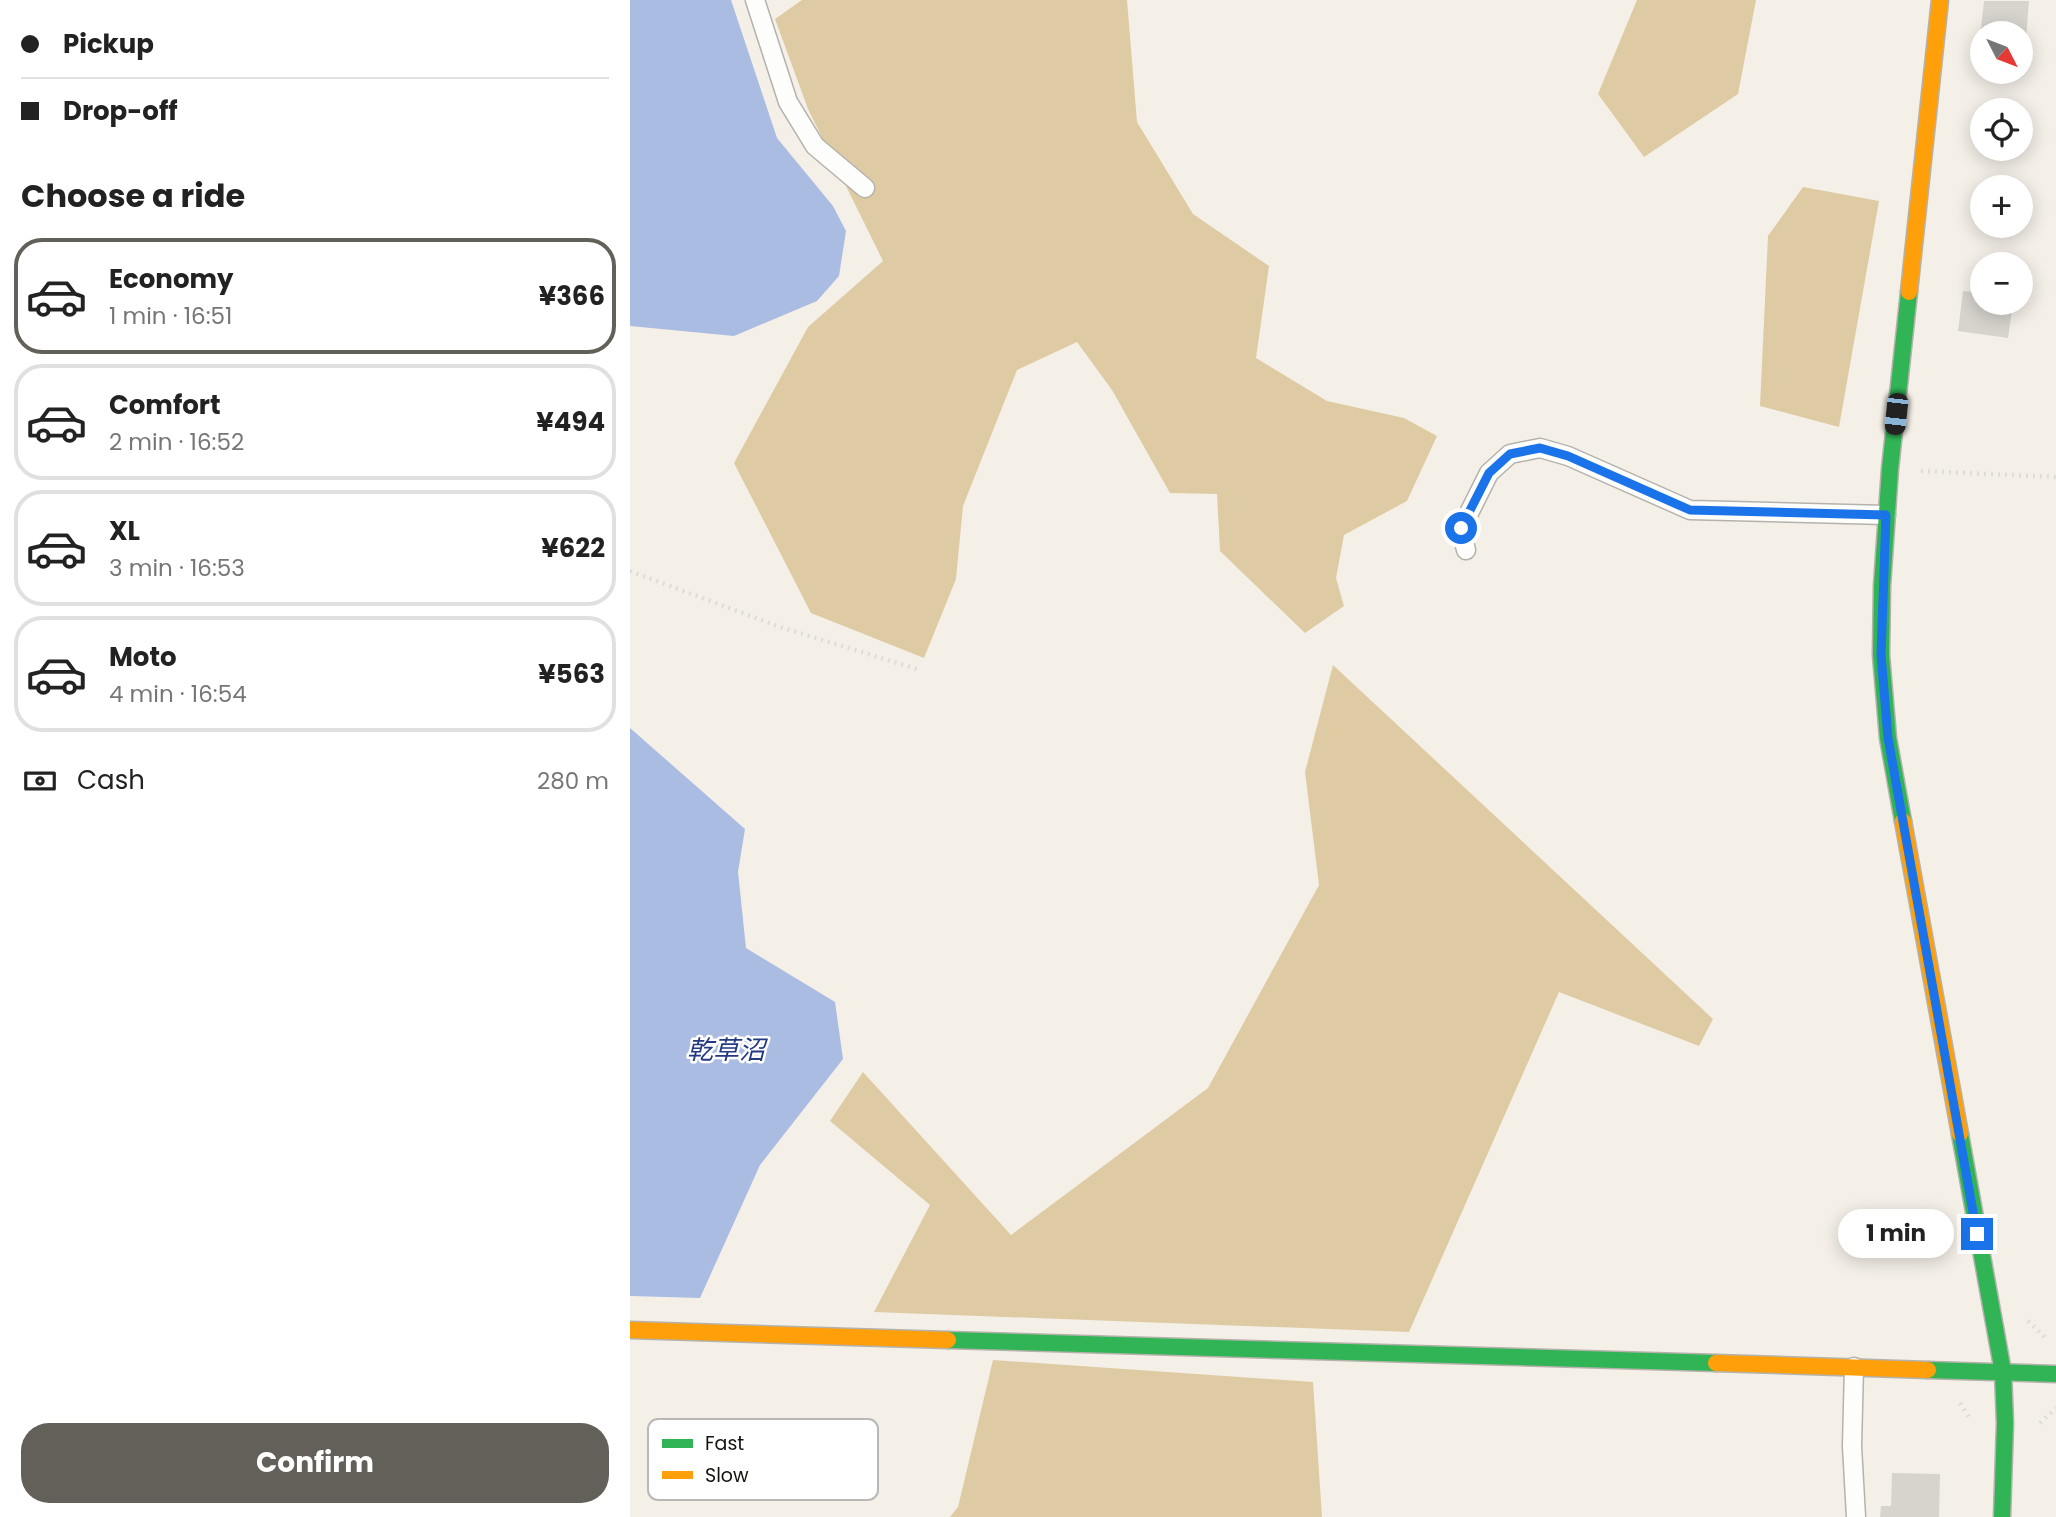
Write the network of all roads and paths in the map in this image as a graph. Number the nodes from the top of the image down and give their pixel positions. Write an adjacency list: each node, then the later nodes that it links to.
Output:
1 (755, 0): 3 (lane)
2 (1940, 0): 4 (street)
3 (865, 188)
4 (1890, 469): 5 (path); 6 (street)
5 (2056, 477)
6 (1886, 515): 7 (lane); 14 (street)
7 (1466, 550)
8 (630, 572): 9 (path)
9 (920, 670)
10 (2021, 1314): 12 (path)
11 (630, 1330): 13 (street)
12 (2049, 1340)
13 (1854, 1367): 14 (street); 16 (lane)
14 (2003, 1372): 15 (street); 17 (street)
15 (2056, 1374)
16 (1856, 1517)
17 (2002, 1517)

